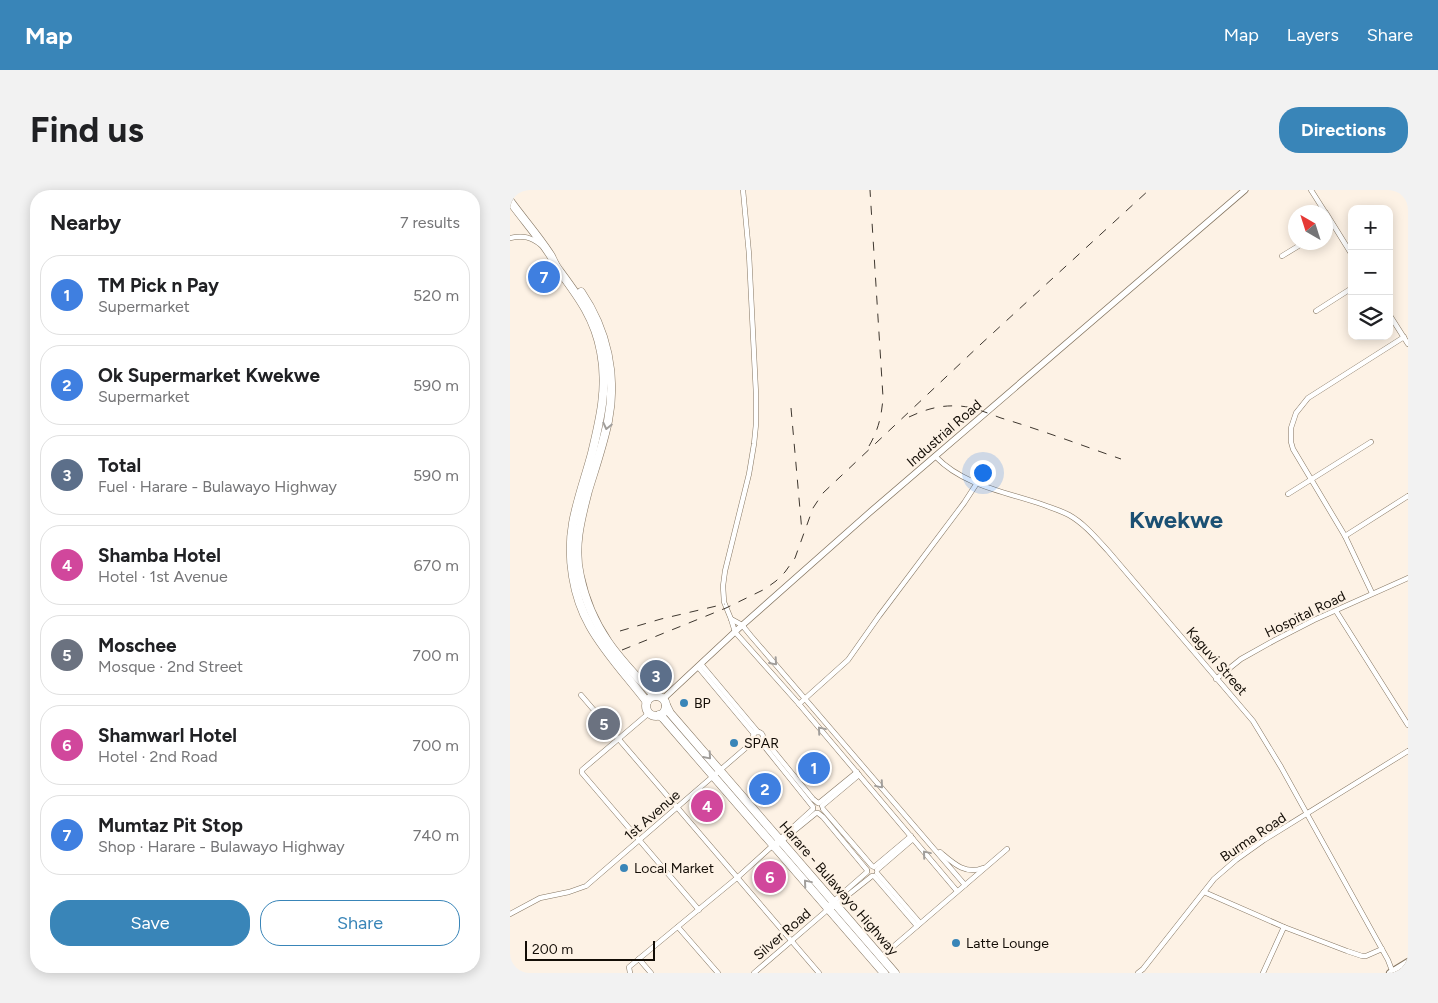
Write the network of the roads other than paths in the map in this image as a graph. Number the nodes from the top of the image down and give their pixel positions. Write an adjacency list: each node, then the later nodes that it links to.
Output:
1 (742, 190): 27 (street)
2 (1311, 190): 5 (street)
3 (1242, 191): 18 (street, Industrial Road)
4 (510, 201): 10 (highway, Harare - Bulawayo Highway)
5 (1320, 205)
6 (1333, 225): 9 (street)
7 (510, 238): 10 (street)
8 (1292, 250): 11 (street)
9 (1349, 250)
10 (548, 253): 31 (highway, Harare - Bulawayo Highway)
11 (1282, 256)
12 (1348, 291): 13 (street)
13 (1316, 311)
14 (1393, 320): 15 (street)
15 (1404, 337): 16 (street); 19 (street)
16 (1408, 344)
17 (1371, 442): 19 (street)
18 (936, 457): 20 (street, Kaguvi Street); 28 (street, Industrial Road)
19 (1312, 480): 21 (street); 23 (street)
20 (978, 483): 32 (street, Kaguvi Street); 35 (street)
21 (1288, 494)
22 (1408, 496): 23 (street)
23 (1345, 536): 25 (street)
24 (1408, 578): 25 (street, Hospital Road)
25 (1372, 593): 26 (street, Hospital Road)
26 (1336, 611): 32 (street, Hospital Road); 41 (street)
27 (731, 620): 28 (street); 29 (street)
28 (742, 625): 29 (street, Industrial Road); 35 (street, one-way to 35)
29 (735, 632): 30 (street, Industrial Road); 38 (street)
30 (699, 666): 37 (street, Industrial Road); 42 (street)
31 (633, 679): 34 (highway, Harare - Bulawayo Highway); 36 (highway, Harare - Bulawayo Highway)
32 (1216, 679): 54 (street, Kaguvi Street)
33 (581, 695): 44 (street)
34 (655, 696): 36 (highway); 37 (highway, Harare - Bulawayo Highway)
35 (806, 698): 38 (street); 46 (street)
36 (647, 702): 39 (highway, Harare - Bulawayo Highway)
37 (665, 702): 40 (highway); 43 (highway, Harare - Bulawayo Highway)
38 (799, 704): 47 (street, one-way to 38)
39 (649, 713): 40 (highway); 44 (street)
40 (659, 715): 43 (highway, Harare - Bulawayo Highway)
41 (1408, 725)
42 (756, 733): 45 (street); 45 (street)
43 (684, 735): 49 (highway, Harare - Bulawayo Highway)
44 (618, 738): 52 (street); 56 (street)
45 (759, 740): 49 (street, 1st Avenue); 51 (street); 53 (street)
46 (841, 740): 47 (street); 58 (street, one-way to 58)
47 (834, 746): 50 (street)
48 (1408, 751): 54 (street, Burma Road)
49 (718, 773): 52 (street, 1st Avenue); 57 (highway, Harare - Bulawayo Highway)
50 (858, 774): 51 (street); 55 (street)
51 (820, 805): 53 (street); 53 (street); 62 (street)
52 (678, 807): 56 (street, 1st Avenue); 63 (street)
53 (815, 810): 57 (street); 61 (street)
54 (1307, 814): 66 (street, Burma Road); 74 (street, Kaguvi Street)
55 (912, 837): 62 (street); 65 (street, one-way to 55)
56 (640, 841): 68 (street); 69 (street, 1st Avenue)
57 (776, 844): 63 (street); 67 (highway, Harare - Bulawayo Highway)
58 (931, 845): 60 (street); 64 (street)
59 (1007, 849): 60 (street)
60 (987, 866): 64 (street)
61 (867, 871): 62 (street); 67 (street)
62 (874, 871): 67 (street); 70 (street)
63 (738, 877): 68 (street); 73 (street)
64 (965, 885): 65 (street)
65 (957, 892): 70 (street)
66 (1204, 892): 72 (street); 79 (street, Burma Road)
67 (830, 907): 73 (street, Silver Road); 76 (highway, Harare - Bulawayo Highway)
68 (699, 910): 71 (street)
69 (510, 914)
70 (919, 925): 76 (street)
71 (678, 927): 75 (street); 82 (street)
72 (1284, 927): 74 (street); 87 (street)
73 (792, 941): 83 (street, Silver Road); 84 (street)
74 (1382, 950): 80 (street, Kaguvi Street)
75 (639, 959): 78 (street); 81 (street)
76 (879, 960): 85 (highway, Harare - Bulawayo Highway); 86 (highway, Harare - Bulawayo Highway)
77 (1408, 962): 80 (main road)
78 (630, 970)
79 (1143, 972)
80 (1392, 972)
81 (651, 973)
82 (718, 973)
83 (755, 973)
84 (819, 973)
85 (884, 973)
86 (895, 973)
87 (1263, 973)

